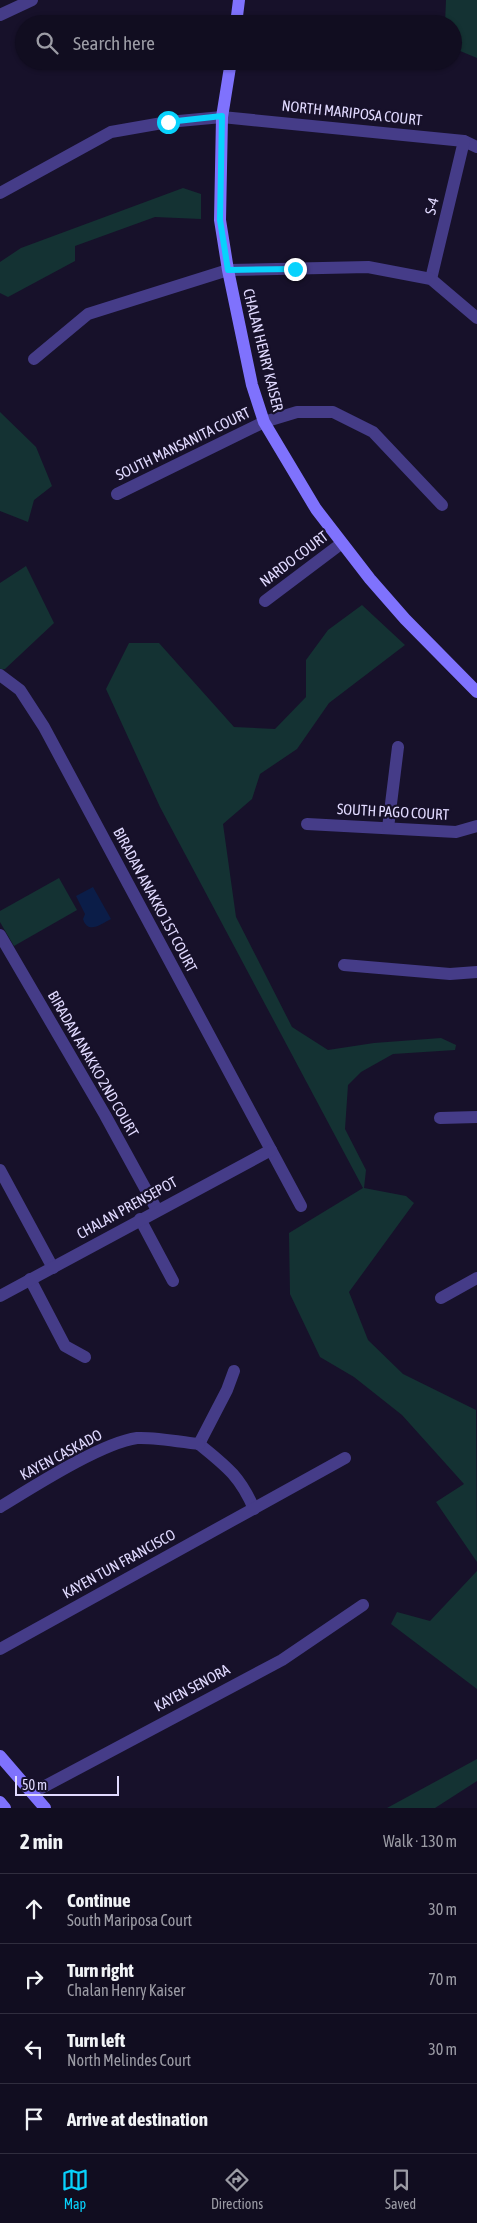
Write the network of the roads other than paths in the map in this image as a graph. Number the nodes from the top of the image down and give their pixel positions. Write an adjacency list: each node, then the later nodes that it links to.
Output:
1 (32, 0): 3 (street)
2 (239, 0): 4 (street)
3 (0, 15)
4 (237, 15)
5 (230, 70): 6 (street, CHALAN HENRY KAISER)
6 (222, 116): 7 (street, NORTH MARIPOSA COURT); 9 (street, NORTH MARIPOSA COURT); 10 (street, CHALAN HENRY KAISER)
7 (464, 141): 8 (street, NORTH MARIPOSA COURT); 11 (street, S-4)
8 (477, 147)
9 (0, 193)
10 (228, 270): 11 (street); 13 (street); 14 (street, CHALAN HENRY KAISER)
11 (431, 280): 12 (street)
12 (477, 318)
13 (34, 359)
14 (264, 422): 15 (street, SOUTH MANSANITA COURT); 16 (street, SOUTH MANSANITA COURT); 17 (street, CHALAN HENRY KAISER)
15 (117, 494)
16 (442, 505)
17 (342, 543): 18 (street, NARDO COURT); 20 (street, CHALAN HENRY KAISER)
18 (265, 600)
19 (0, 675): 30 (street, BIRADAN ANAKKO 1ST COURT)
20 (476, 688)
21 (398, 747): 24 (street)
22 (307, 824): 24 (street, SOUTH PAGO COURT)
23 (477, 826): 24 (street, SOUTH PAGO COURT)
24 (388, 828)
25 (0, 935): 33 (street, BIRADAN ANAKKO 2ND COURT)
26 (344, 966): 27 (street)
27 (477, 972)
28 (477, 1117): 29 (street)
29 (440, 1118)
30 (271, 1150): 32 (street, BIRADAN ANAKKO 1ST COURT); 33 (street, CHALAN PRENSEPOT)
31 (0, 1170): 35 (street)
32 (300, 1206)
33 (157, 1210): 34 (street, CHALAN PRENSEPOT)
34 (140, 1219): 35 (street, CHALAN PRENSEPOT); 38 (street)
35 (53, 1268): 37 (street, CHALAN PRENSEPOT)
36 (477, 1278): 40 (street)
37 (30, 1279): 39 (street, CHALAN PRENSEPOT); 41 (street)
38 (173, 1281)
39 (0, 1296)
40 (441, 1298)
41 (85, 1357)
42 (234, 1371): 43 (street)
43 (199, 1444): 45 (street, KAYEN CASKADO); 46 (street)
44 (345, 1458): 46 (street, KAYEN TUN FRANCISCO)
45 (0, 1507)
46 (254, 1509): 48 (street, KAYEN TUN FRANCISCO)
47 (363, 1605): 50 (street, KAYEN SENORA)
48 (0, 1649)
49 (0, 1756): 50 (street)
50 (32, 1793): 53 (street)
51 (0, 1802): 52 (street)
52 (5, 1808)
53 (45, 1808)

